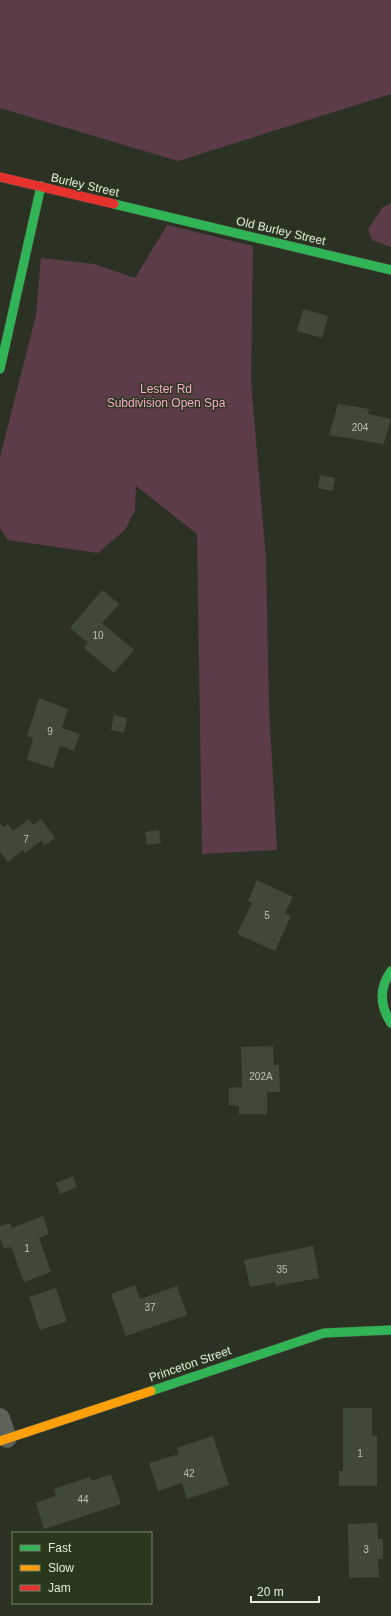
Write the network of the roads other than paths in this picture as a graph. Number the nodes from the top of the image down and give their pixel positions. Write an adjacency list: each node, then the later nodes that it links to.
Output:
1 (0, 177): 2 (street, Burley Street)
2 (41, 186): 3 (street, Burley Street); 5 (street)
3 (165, 216): 4 (street, Old Burley Street)
4 (391, 270)
5 (0, 369)
6 (391, 971): 7 (street)
7 (391, 1023)
8 (391, 1330): 10 (street, Princeton Street)
9 (0, 1418): 10 (street)
10 (4, 1439)

